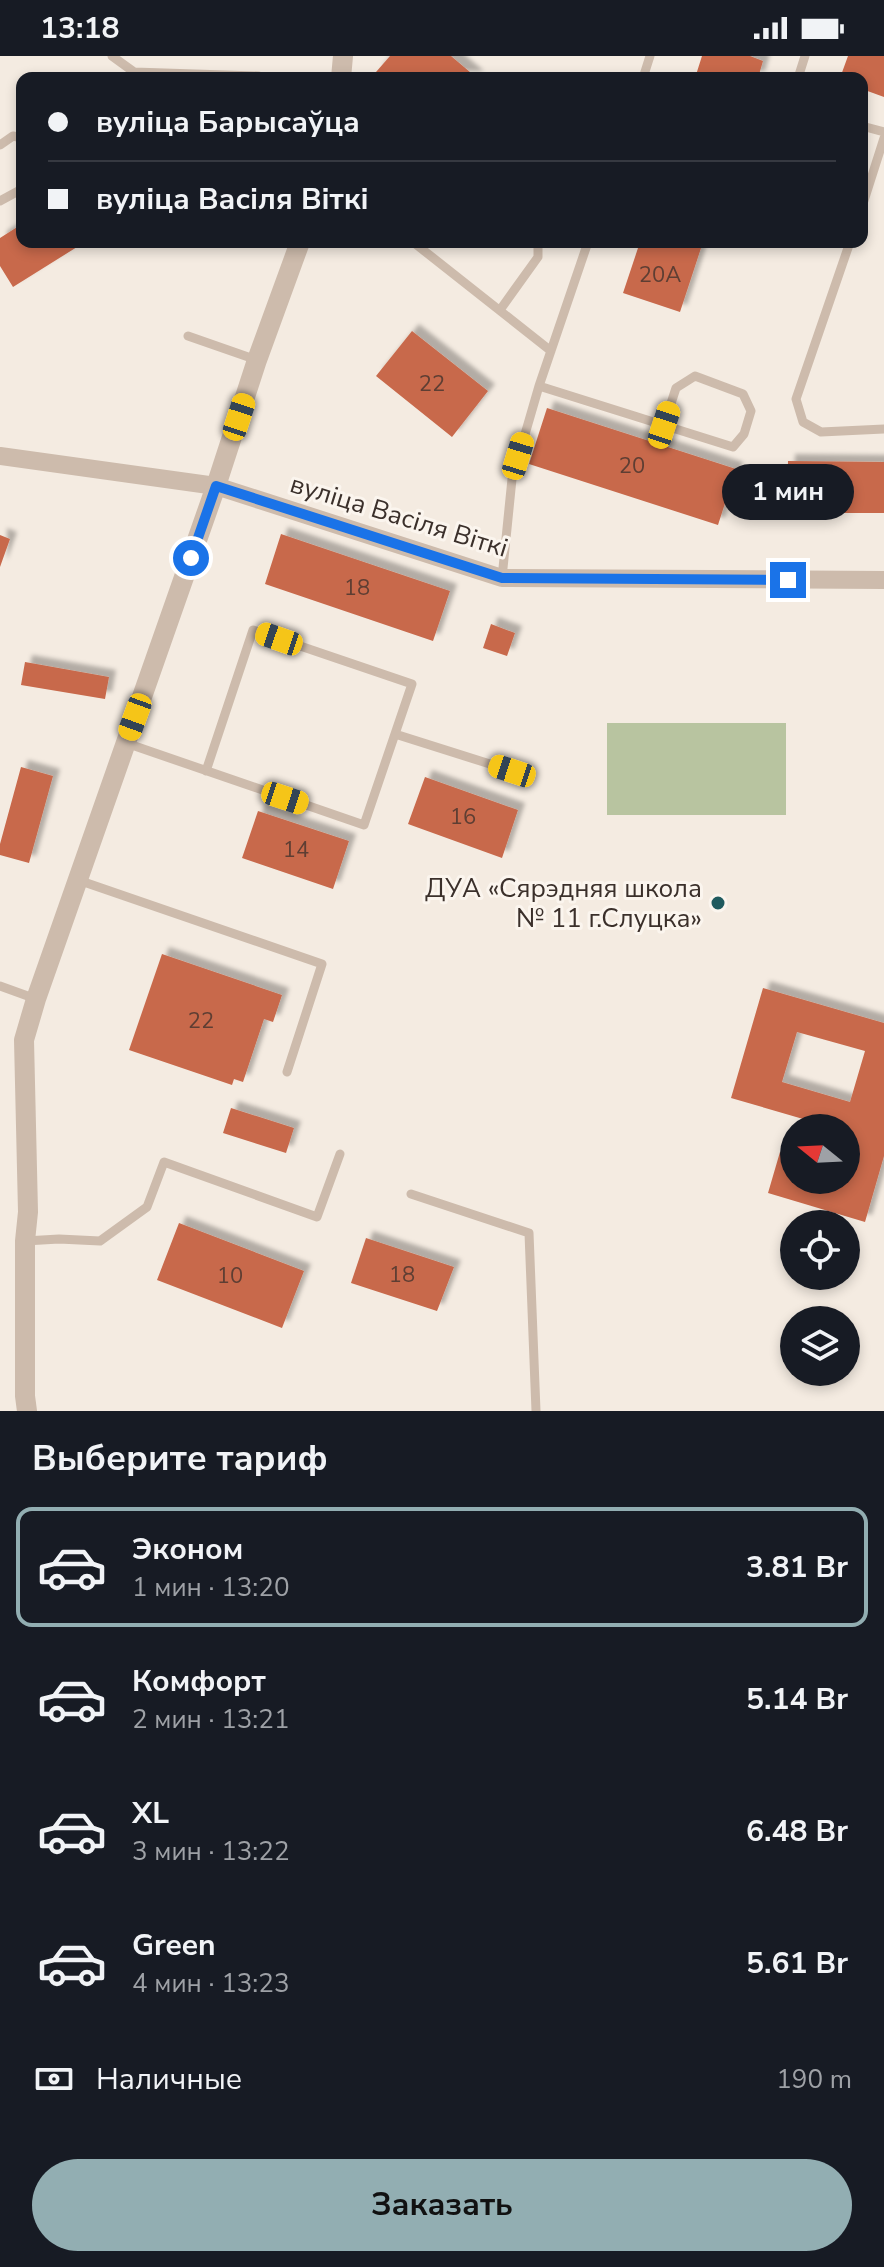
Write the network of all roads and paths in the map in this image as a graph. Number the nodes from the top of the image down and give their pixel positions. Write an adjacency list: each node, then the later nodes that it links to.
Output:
1 (112, 56): 2 (lane)
2 (130, 72)
3 (884, 135): 4 (lane)
4 (868, 187)
5 (298, 248): 13 (street)
6 (421, 248): 10 (lane)
7 (538, 248): 10 (lane)
8 (586, 248): 12 (lane)
9 (848, 248): 16 (lane)
10 (500, 310): 12 (lane)
11 (188, 336): 13 (lane)
12 (551, 351): 14 (lane)
13 (257, 360): 18 (street)
14 (539, 386): 15 (lane); 19 (lane)
15 (664, 425): 15 (lane)
16 (884, 429)
17 (0, 456): 18 (street, вуліца Васіля Віткі)
18 (216, 486): 19 (street, вуліца Васіля Віткі); 22 (street)
19 (502, 578): 20 (street, вуліца Васіля Віткі)
20 (884, 580)
21 (395, 734): 23 (lane); 23 (lane); 24 (lane)
22 (126, 743): 23 (lane); 25 (street)
23 (206, 771)
24 (512, 771)
25 (78, 880): 27 (street); 28 (lane)
26 (0, 986): 27 (lane)
27 (36, 999): 31 (street)
28 (287, 1072)
29 (340, 1154): 31 (lane)
30 (411, 1194): 33 (lane)
31 (25, 1241): 32 (street)
32 (27, 1411)
33 (536, 1411)

